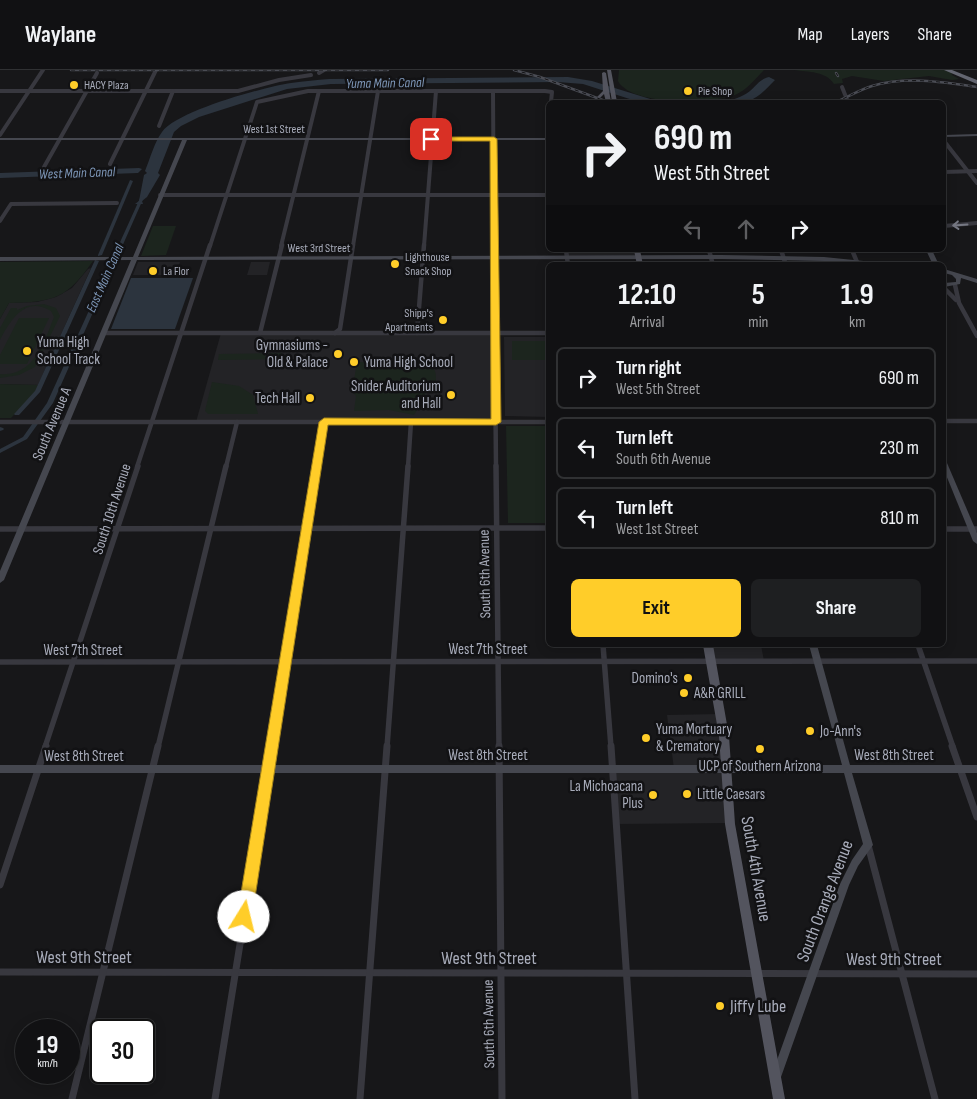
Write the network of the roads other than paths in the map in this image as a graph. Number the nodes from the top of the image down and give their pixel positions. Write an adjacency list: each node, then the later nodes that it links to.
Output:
1 (43, 70): 14 (street)
2 (156, 70): 16 (street)
3 (324, 70): 9 (street)
4 (604, 70): 22 (main road)
5 (609, 70): 27 (main road)
6 (947, 70): 11 (highway)
7 (955, 70): 11 (highway)
8 (97, 73): 15 (street)
9 (318, 73)
10 (312, 75): 17 (street)
11 (977, 80)
12 (842, 87): 28 (street)
13 (0, 91): 14 (street)
14 (29, 91): 15 (street); 30 (street)
15 (87, 91): 16 (street); 34 (street)
16 (145, 91): 17 (street); 35 (street)
17 (174, 91): 29 (street)
18 (319, 91): 19 (street); 37 (street, South 10th Avenue); 38 (street)
19 (378, 91): 20 (street); 39 (street)
20 (436, 91): 21 (street); 40 (street)
21 (493, 91): 23 (street); 41 (street, South 6th Avenue)
22 (605, 93): 24 (main road); 25 (main road); 26 (main road)
23 (551, 100)
24 (596, 100)
25 (604, 100)
26 (607, 100)
27 (615, 100)
28 (847, 100)
29 (158, 126)
30 (0, 135)
31 (977, 135): 32 (main road)
32 (946, 136)
33 (0, 139): 34 (main road, West 1st Street)
34 (60, 139): 35 (main road, West 1st Street); 45 (street)
35 (121, 139): 36 (main road, West 1st Street); 44 (street)
36 (186, 139): 37 (main road, West 1st Street); 50 (main road, South Avenue A)
37 (246, 139): 38 (main road, West 1st Street); 51 (street, South 10th Avenue)
38 (308, 139): 39 (main road, West 1st Street); 52 (street)
39 (369, 139): 40 (main road, West 1st Street); 53 (street)
40 (431, 139): 41 (main road, West 1st Street); 54 (street)
41 (494, 139): 42 (main road, West 1st Street); 55 (street, South 6th Avenue)
42 (546, 139)
43 (946, 144): 46 (street)
44 (110, 164)
45 (44, 167)
46 (968, 171): 47 (street); 48 (street); 49 (street)
47 (977, 171)
48 (946, 172)
49 (977, 183)
50 (160, 195): 51 (street); 69 (main road, South Avenue A)
51 (227, 195): 52 (street); 62 (street, South 10th Avenue)
52 (294, 195): 53 (street); 63 (street)
53 (361, 195): 54 (street); 64 (street)
54 (428, 195): 55 (street); 65 (street)
55 (494, 195): 56 (street); 66 (street, South 6th Avenue)
56 (546, 195)
57 (117, 203): 58 (street)
58 (0, 221)
59 (977, 223): 60 (street, one-way to 60)
60 (946, 226)
61 (566, 252): 67 (street)
62 (206, 258): 63 (main road, West 3rd Street); 69 (main road, West 3rd Street); 81 (street, South 10th Avenue)
63 (279, 258): 64 (main road, West 3rd Street); 82 (street)
64 (351, 258): 65 (main road, West 3rd Street); 83 (street)
65 (423, 258): 66 (main road, West 3rd Street); 84 (street)
66 (494, 258): 67 (main road, West 3rd Street); 85 (street, South 6th Avenue)
67 (567, 258): 70 (street); 71 (main road, West 3rd Street)
68 (0, 259): 69 (main road, West 3rd Street)
69 (134, 259): 80 (main road, South Avenue A)
70 (568, 262)
71 (639, 262): 72 (main road, West 3rd Street)
72 (712, 262): 73 (main road, West 3rd Street)
73 (785, 262)
74 (946, 270): 75 (main road); 76 (main road)
75 (977, 283): 76 (main road)
76 (956, 284): 77 (main road); 79 (street)
77 (946, 286)
78 (946, 288): 79 (street)
79 (959, 303): 87 (street)
80 (103, 333): 81 (street); 90 (main road, South Avenue A)
81 (181, 333): 82 (street); 91 (street, South 10th Avenue)
82 (260, 333): 83 (street)
83 (335, 333): 84 (street)
84 (417, 333): 85 (street)
85 (495, 333): 86 (street); 95 (street, South 6th Avenue)
86 (546, 333)
87 (977, 336)
88 (977, 421): 97 (street)
89 (0, 422): 90 (street)
90 (66, 422): 91 (street); 102 (main road, South Avenue A)
91 (153, 422): 92 (street); 103 (street, South 10th Avenue)
92 (237, 422): 93 (street); 104 (street)
93 (324, 422): 94 (street); 105 (street)
94 (410, 422): 95 (street); 106 (street)
95 (496, 422): 96 (street); 99 (street, South 6th Avenue)
96 (546, 422)
97 (946, 422)
98 (946, 467): 108 (main road)
99 (497, 528): 100 (street); 106 (street); 124 (street, South 6th Avenue)
100 (546, 528)
101 (0, 529): 102 (street)
102 (21, 529): 103 (street); 110 (main road, South Avenue A)
103 (118, 529): 104 (street); 120 (street, South 10th Avenue)
104 (211, 529): 105 (street); 121 (street)
105 (307, 529): 106 (street); 122 (street)
106 (402, 529): 123 (street)
107 (946, 529): 108 (street)
108 (974, 529): 109 (main road)
109 (977, 541)
110 (0, 580)
111 (603, 647): 125 (street)
112 (708, 647): 115 (main road, South 4th Avenue)
113 (814, 647): 116 (main road, South Orange Avenue)
114 (919, 647): 117 (street)
115 (710, 661): 116 (street, West 7th Street); 125 (street, West 7th Street); 126 (main road, South 4th Avenue)
116 (818, 661): 117 (street, West 7th Street); 127 (main road, South Orange Avenue)
117 (923, 661): 118 (street, West 7th Street); 134 (street)
118 (977, 661)
119 (0, 662): 120 (street, West 7th Street)
120 (74, 662): 121 (street, West 7th Street); 129 (street, South 10th Avenue)
121 (178, 662): 122 (street, West 7th Street); 136 (street)
122 (285, 662): 123 (street, West 7th Street); 130 (street)
123 (392, 662): 124 (street, West 7th Street); 131 (street)
124 (498, 662): 125 (street, West 7th Street); 132 (street, South 6th Avenue)
125 (604, 662): 133 (street)
126 (726, 768): 127 (main road, West 8th Street); 133 (main road, West 8th Street); 146 (main road, South 4th Avenue)
127 (846, 768): 134 (main road, West 8th Street); 138 (main road, South Orange Avenue)
128 (0, 769): 129 (main road, West 8th Street)
129 (39, 769): 136 (main road, West 8th Street); 139 (street, South 10th Avenue)
130 (268, 769): 131 (main road, West 8th Street); 136 (main road, West 8th Street); 142 (street)
131 (385, 769): 132 (main road, West 8th Street); 143 (street)
132 (499, 769): 133 (main road, West 8th Street); 144 (street, South 6th Avenue)
133 (614, 769): 145 (street)
134 (960, 769): 135 (main road, West 8th Street); 137 (street)
135 (977, 769)
136 (152, 770): 141 (street)
137 (977, 817)
138 (868, 845): 147 (main road, South Orange Avenue); 148 (street)
139 (0, 885)
140 (0, 972): 141 (street, West 9th Street)
141 (103, 972): 142 (street, West 9th Street); 151 (street)
142 (235, 973): 143 (street, West 9th Street); 152 (street)
143 (369, 973): 144 (street, West 9th Street); 153 (street)
144 (501, 973): 145 (street, West 9th Street); 154 (street, South 6th Avenue)
145 (624, 973): 146 (street, West 9th Street); 155 (street)
146 (757, 973): 147 (street, West 9th Street); 150 (main road, South 4th Avenue)
147 (814, 973): 148 (street, West 9th Street); 150 (main road, South Orange Avenue)
148 (902, 974): 149 (street, West 9th Street); 157 (street)
149 (977, 974)
150 (776, 1079): 156 (main road, South 4th Avenue)
151 (72, 1099)
152 (215, 1099)
153 (360, 1099)
154 (502, 1099)
155 (635, 1099)
156 (779, 1099)
157 (935, 1099)

